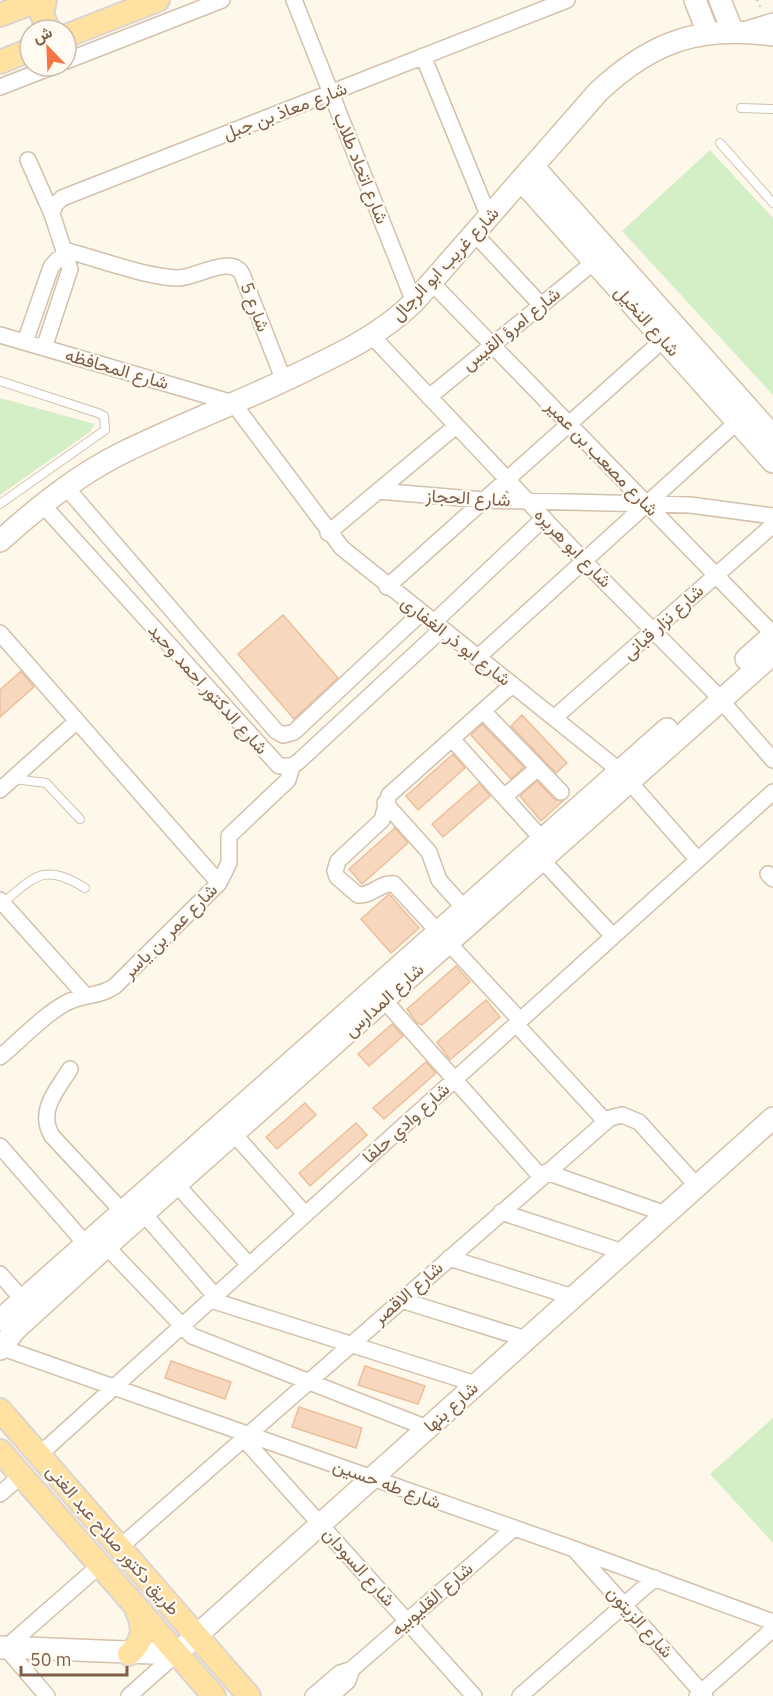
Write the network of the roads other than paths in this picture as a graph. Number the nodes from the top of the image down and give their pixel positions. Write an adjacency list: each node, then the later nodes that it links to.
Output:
1 (39, 0): 9 (main road)
2 (45, 0): 10 (main road)
3 (158, 0): 13 (main road)
4 (222, 0): 17 (street)
5 (294, 0): 22 (street, شارع اتحاد طلاب)
6 (567, 0): 18 (street, شارع معاذ بن جبل)
7 (695, 0): 14 (main road)
8 (720, 0): 12 (main road)
9 (0, 15)
10 (43, 18)
11 (773, 21): 12 (street)
12 (737, 30): 14 (main road, شارع غريب ابو الرجال); 15 (main road, شارع غريب ابو الرجال)
13 (78, 31)
14 (708, 33): 27 (main road, شارع غريب ابو الرجال)
15 (773, 35)
16 (18, 55): 19 (main road)
17 (78, 56)
18 (423, 56): 22 (street, شارع معاذ بن جبل); 30 (street)
19 (0, 62)
20 (23, 78): 21 (street)
21 (0, 87)
22 (331, 93): 29 (street, شارع معاذ بن جبل); 35 (street, شارع اتحاد طلاب)
23 (741, 108): 24 (lane)
24 (773, 109)
25 (720, 143): 28 (lane)
26 (28, 160): 29 (street)
27 (527, 173): 30 (main road, شارع غريب ابو الرجال); 33 (main road, شارع النخيل); 50 (main road, شارع النخيل)
28 (773, 203)
29 (52, 214): 32 (street)
30 (489, 217): 31 (main road, شارع غريب ابو الرجال)
31 (474, 233): 34 (main road, شارع غريب ابو الرجال); 36 (street)
32 (64, 253): 40 (street); 42 (street); 44 (street, شارع 5)
33 (594, 262): 36 (street, شارع امرؤ القيس); 39 (main road, شارع النخيل)
34 (431, 282): 35 (main road, شارع غريب ابو الرجال); 41 (street, شارع مصعب بن عمير)
35 (414, 302): 38 (main road, شارع غريب ابو الرجال)
36 (541, 305): 41 (street, شارع امرؤ القيس)
37 (0, 335): 40 (street, شارع المحافظه)
38 (372, 336): 44 (main road, شارع غريب ابو الرجال); 45 (street, شارع ابو هريره)
39 (664, 339): 47 (main road, شارع النخيل); 48 (street)
40 (25, 342): 42 (street, شارع المحافظه)
41 (492, 345): 45 (street, شارع امرؤ القيس); 48 (street, شارع مصعب بن عمير)
42 (44, 348): 46 (street, شارع المحافظه)
43 (0, 381): 57 (lane)
44 (284, 381): 46 (main road, شارع غريب ابو الرجال)
45 (429, 397): 49 (street, شارع ابو هريره)
46 (233, 403): 53 (main road, شارع غريب ابو الرجال); 63 (street, شارع ابو ذر الغفارى)
47 (737, 422): 51 (main road, شارع النخيل); 59 (street)
48 (569, 424): 52 (street); 59 (street, شارع مصعب بن عمير)
49 (456, 426): 52 (street, شارع ابو هريره); 54 (street)
50 (773, 436)
51 (773, 462)
52 (507, 480): 55 (street); 56 (street, شارع ابو هريره)
53 (65, 486): 58 (main road, شارع غريب ابو الرجال); 68 (street, شارع الدكتور احمد وحيد)
54 (378, 491): 55 (street, شارع الحجاز); 63 (street)
55 (484, 500): 56 (street, شارع الحجاز); 67 (street)
56 (527, 501): 59 (street, شارع الحجاز); 61 (street, شارع ابو هريره)
57 (0, 504)
58 (42, 504): 64 (main road, شارع غريب ابو الرجال); 81 (street, شارع الدكتور احمد وحيد)
59 (646, 504): 60 (street, شارع الحجاز); 65 (street); 66 (street, شارع مصعب بن عمير)
60 (773, 516)
61 (544, 518): 65 (street, شارع ابو هريره); 68 (street)
62 (773, 525): 66 (street, شارع نزار قبانى)
63 (328, 533): 67 (street, شارع ابو ذر الغفارى)
64 (0, 541)
65 (584, 561): 69 (street, شارع ابو هريره); 73 (street)
66 (717, 574): 69 (street, شارع نزار قبانى); 71 (street, شارع مصعب بن عمير)
67 (387, 586): 68 (street, شارع ابو ذر الغفارى)
68 (432, 622): 73 (street, شارع ابو ذر الغفارى); 81 (street)
69 (653, 631): 75 (street, شارع ابو هريره); 77 (street, شارع نزار قبانى)
70 (0, 633): 78 (street)
71 (773, 634): 75 (main road, شارع المدارس)
72 (773, 654): 75 (main road, شارع المدارس)
73 (477, 658): 74 (street, شارع ابو ذر الغفارى)
74 (512, 685): 76 (street); 77 (street, شارع ابو ذر الغفارى)
75 (716, 695): 80 (street, شارع ابو هريره); 83 (main road, شارع المدارس)
76 (483, 711): 79 (street); 82 (street)
77 (554, 718): 83 (street, شارع ابو ذر الغفارى)
78 (77, 721): 84 (street); 93 (street)
79 (452, 739): 88 (street); 89 (street)
80 (773, 760)
81 (292, 765): 93 (street, شارع عمر بن ياسر)
82 (538, 768): 86 (street); 88 (street)
83 (625, 776): 91 (main road, شارع المدارس); 92 (street, شارع ابو ذر الغفارى)
84 (13, 779): 85 (street); 90 (lane)
85 (0, 790)
86 (561, 792)
87 (773, 792): 92 (street, شارع وادي حلفا)
88 (504, 797): 91 (street)
89 (385, 802): 96 (street); 97 (street)
90 (80, 819)
91 (542, 850): 96 (main road, شارع المدارس); 97 (main road, شارع المدارس); 98 (street)
92 (698, 860): 98 (street, شارع وادي حلفا)
93 (219, 883): 99 (street, شارع عمر بن ياسر)
94 (85, 888): 95 (lane)
95 (3, 908): 99 (street)
96 (464, 908): 97 (main road, شارع المدارس)
97 (444, 936): 100 (main road, شارع المدارس); 101 (street); 112 (main road, شارع المدارس)
98 (613, 936): 101 (street, شارع وادي حلفا)
99 (85, 995): 102 (street, شارع عمر بن ياسر)
100 (384, 1000): 104 (street); 107 (main road, شارع المدارس)
101 (518, 1022): 104 (street, شارع وادي حلفا); 106 (street)
102 (0, 1058)
103 (70, 1070): 112 (street)
104 (455, 1080): 109 (street); 115 (street, شارع وادي حلفا)
105 (773, 1118): 111 (main road, شارع بنها)
106 (605, 1121): 109 (street, شارع الاقصر); 111 (street)
107 (234, 1134): 110 (main road, شارع المدارس); 115 (street)
108 (0, 1146): 117 (street)
109 (543, 1175): 113 (street, شارع الاقصر); 116 (street)
110 (177, 1184): 114 (main road, شارع المدارس); 120 (street)
111 (697, 1186): 116 (main road, شارع بنها)
112 (122, 1211): 117 (main road, شارع المدارس)
113 (501, 1212): 118 (street); 119 (street, شارع الاقصر)
114 (144, 1214): 117 (main road, شارع المدارس); 123 (street)
115 (306, 1214): 120 (street, شارع وادي حلفا)
116 (666, 1214): 118 (main road, شارع بنها)
117 (96, 1248): 124 (main road, شارع المدارس); 127 (street); 130 (main road, شارع المدارس)
118 (623, 1252): 122 (main road, شارع بنها)
119 (449, 1258): 122 (street); 125 (street, شارع الاقصر)
120 (249, 1266): 123 (street, شارع وادي حلفا)
121 (0, 1274): 124 (street)
122 (573, 1297): 128 (main road, شارع بنها)
123 (213, 1298): 127 (street, شارع وادي حلفا); 129 (street)
124 (23, 1300): 126 (main road, شارع المدارس)
125 (401, 1300): 128 (street); 129 (street, شارع الاقصر)
126 (0, 1320)
127 (181, 1327): 131 (street); 133 (street, شارع وادي حلفا)
128 (526, 1339): 132 (main road, شارع بنها)
129 (349, 1345): 131 (street, شارع الاقصر); 132 (street)
130 (0, 1348): 133 (street, شارع طه حسين)
131 (308, 1382): 135 (street); 136 (street, شارع الاقصر)
132 (476, 1384): 135 (main road, شارع بنها)
133 (114, 1388): 136 (street, شارع طه حسين); 138 (street, شارع وادي حلفا)
134 (0, 1410): 138 (main road, طريق دكتور صلاح عبد الغنى)
135 (428, 1428): 140 (main road, شارع بنها)
136 (245, 1437): 140 (street, شارع طه حسين); 142 (street, شارع السودان); 144 (street, شارع الاقصر)
137 (0, 1451): 139 (main road, طريق دكتور صلاح عبد الغنى)
138 (39, 1455): 144 (main road, طريق دكتور صلاح عبد الغنى)
139 (21, 1476): 141 (street); 146 (main road, طريق دكتور صلاح عبد الغنى)
140 (370, 1479): 142 (main road, شارع بنها); 143 (street, شارع طه حسين)
141 (0, 1494)
142 (320, 1524): 150 (street, شارع السودان); 153 (main road, شارع بنها)
143 (513, 1529): 145 (street, شارع طه حسين); 150 (street, شارع القليوبيه)
144 (119, 1548): 153 (main road, طريق دكتور صلاح عبد الغنى)
145 (574, 1549): 147 (street, شارع طه حسين); 148 (street, شارع الزيتون)
146 (99, 1566): 149 (main road, طريق دكتور صلاح عبد الغنى); 154 (street)
147 (655, 1578): 148 (street); 151 (street, شارع طه حسين)
148 (624, 1605): 158 (street, شارع الزيتون); 166 (street)
149 (137, 1611): 155 (main road); 156 (main road, طريق دكتور صلاح عبد الغنى)
150 (407, 1621): 157 (street, شارع القليوبيه); 165 (street, شارع السودان)
151 (773, 1622)
152 (773, 1629): 158 (street)
153 (196, 1636): 156 (main road, شارع بنها); 162 (main road, طريق دكتور صلاح عبد الغنى)
154 (2, 1649): 155 (main road); 159 (street)
155 (129, 1654): 156 (main road)
156 (176, 1654): 160 (street, شارع بنها); 161 (main road, طريق دكتور صلاح عبد الغنى)
157 (352, 1669): 163 (street, شارع القليوبيه); 164 (street, شارع القليوبيه)
158 (701, 1695)
159 (47, 1696)
160 (129, 1696)
161 (214, 1696)
162 (249, 1696)
163 (313, 1696)
164 (331, 1696)
165 (474, 1696)
166 (520, 1696)

